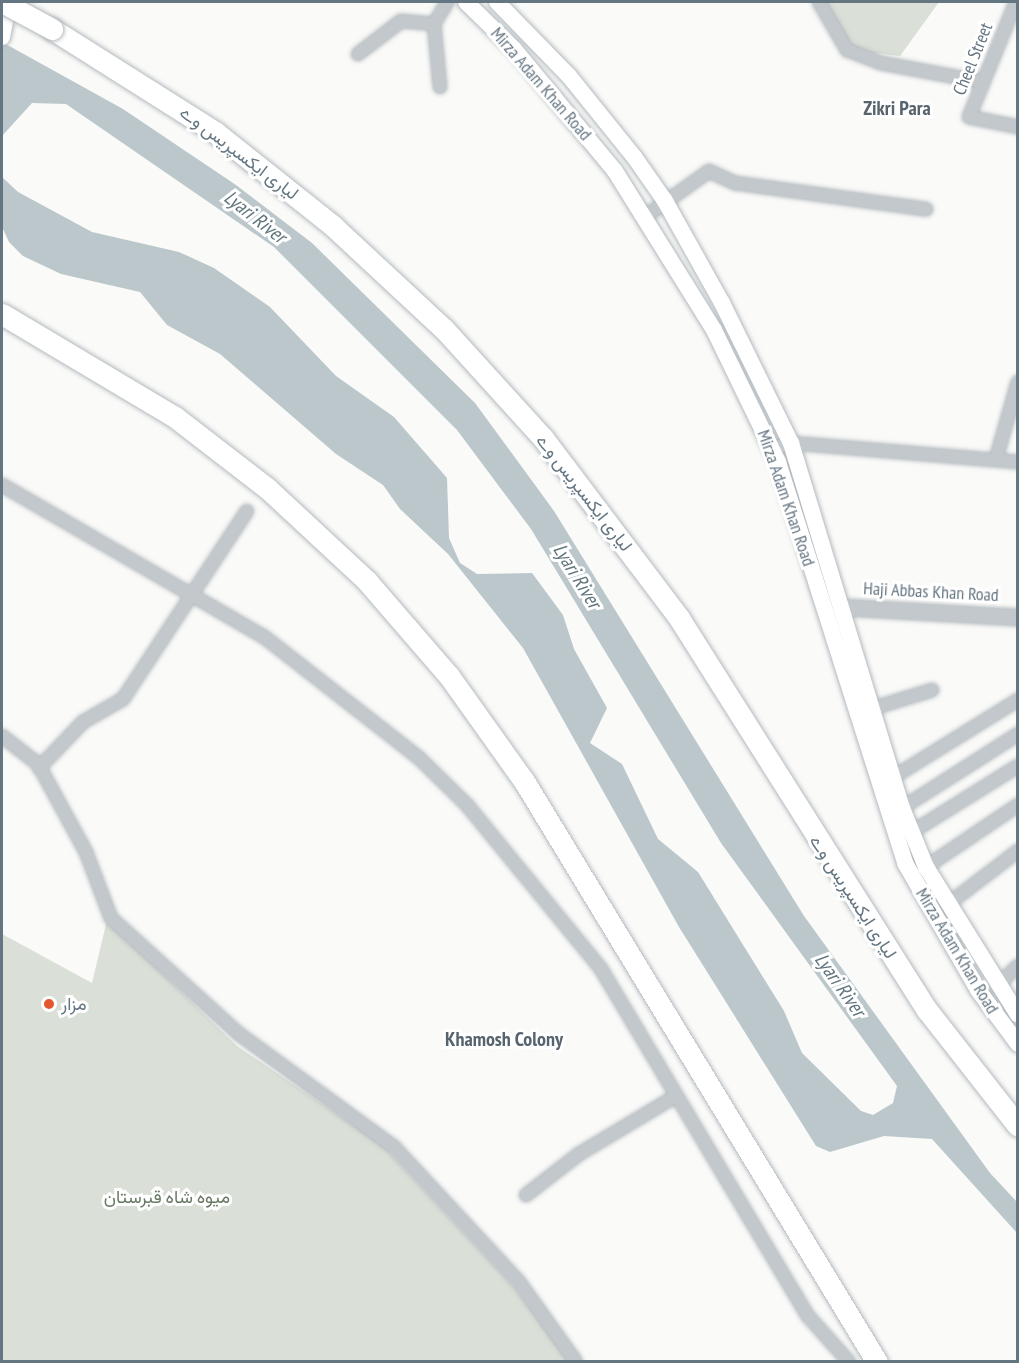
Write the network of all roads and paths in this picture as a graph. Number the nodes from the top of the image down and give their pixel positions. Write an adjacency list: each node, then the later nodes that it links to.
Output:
1 (2, 2): 47 (highway, لیاری ایکسپریس وے, bridge)
2 (9, 2): 9 (main road)
3 (447, 2): 8 (street)
4 (466, 2): 16 (main road, Mirza Adam Khan Road)
5 (497, 2): 14 (main road, Mirza Adam Khan Road)
6 (819, 2): 11 (street)
7 (1016, 2): 11 (street, Cheel Street)
8 (434, 24): 10 (street); 12 (street)
9 (3, 31)
10 (358, 54)
11 (983, 82): 13 (street, Cheel Street)
12 (440, 87)
13 (1017, 127)
14 (665, 201): 15 (street); 16 (street); 19 (main road, Mirza Adam Khan Road)
15 (926, 209)
16 (646, 216): 20 (main road, Mirza Adam Khan Road)
17 (2, 314): 51 (highway)
18 (1017, 382): 21 (street)
19 (791, 443): 20 (street); 21 (street); 26 (main road, Mirza Adam Khan Road)
20 (772, 449): 45 (main road, Mirza Adam Khan Road)
21 (996, 459): 22 (street)
22 (1017, 462)
23 (2, 485): 25 (street)
24 (247, 511): 25 (street)
25 (194, 592): 34 (street); 46 (street)
26 (842, 607): 27 (street, Haji Abbas Khan Road); 30 (main road, Mirza Adam Khan Road)
27 (1017, 617)
28 (932, 690): 30 (street)
29 (1017, 700): 35 (street)
30 (874, 708): 35 (main road, Mirza Adam Khan Road)
31 (1017, 734): 37 (street)
32 (2, 736): 34 (street)
33 (1017, 766): 38 (street)
34 (39, 768): 49 (street)
35 (892, 778): 37 (main road, Mirza Adam Khan Road)
36 (1017, 805): 40 (street)
37 (902, 808): 38 (main road, Mirza Adam Khan Road)
38 (912, 832): 40 (main road, Mirza Adam Khan Road)
39 (1017, 851): 41 (street)
40 (926, 867): 41 (main road, Mirza Adam Khan Road)
41 (947, 905): 43 (main road, Mirza Adam Khan Road)
42 (1017, 966): 43 (street)
43 (996, 987): 44 (main road, Mirza Adam Khan Road)
44 (1017, 1015)
45 (1017, 1044)
46 (676, 1096): 48 (street); 50 (street)
47 (1017, 1126)
48 (526, 1195)
49 (576, 1362)
50 (849, 1362)
51 (877, 1362)

